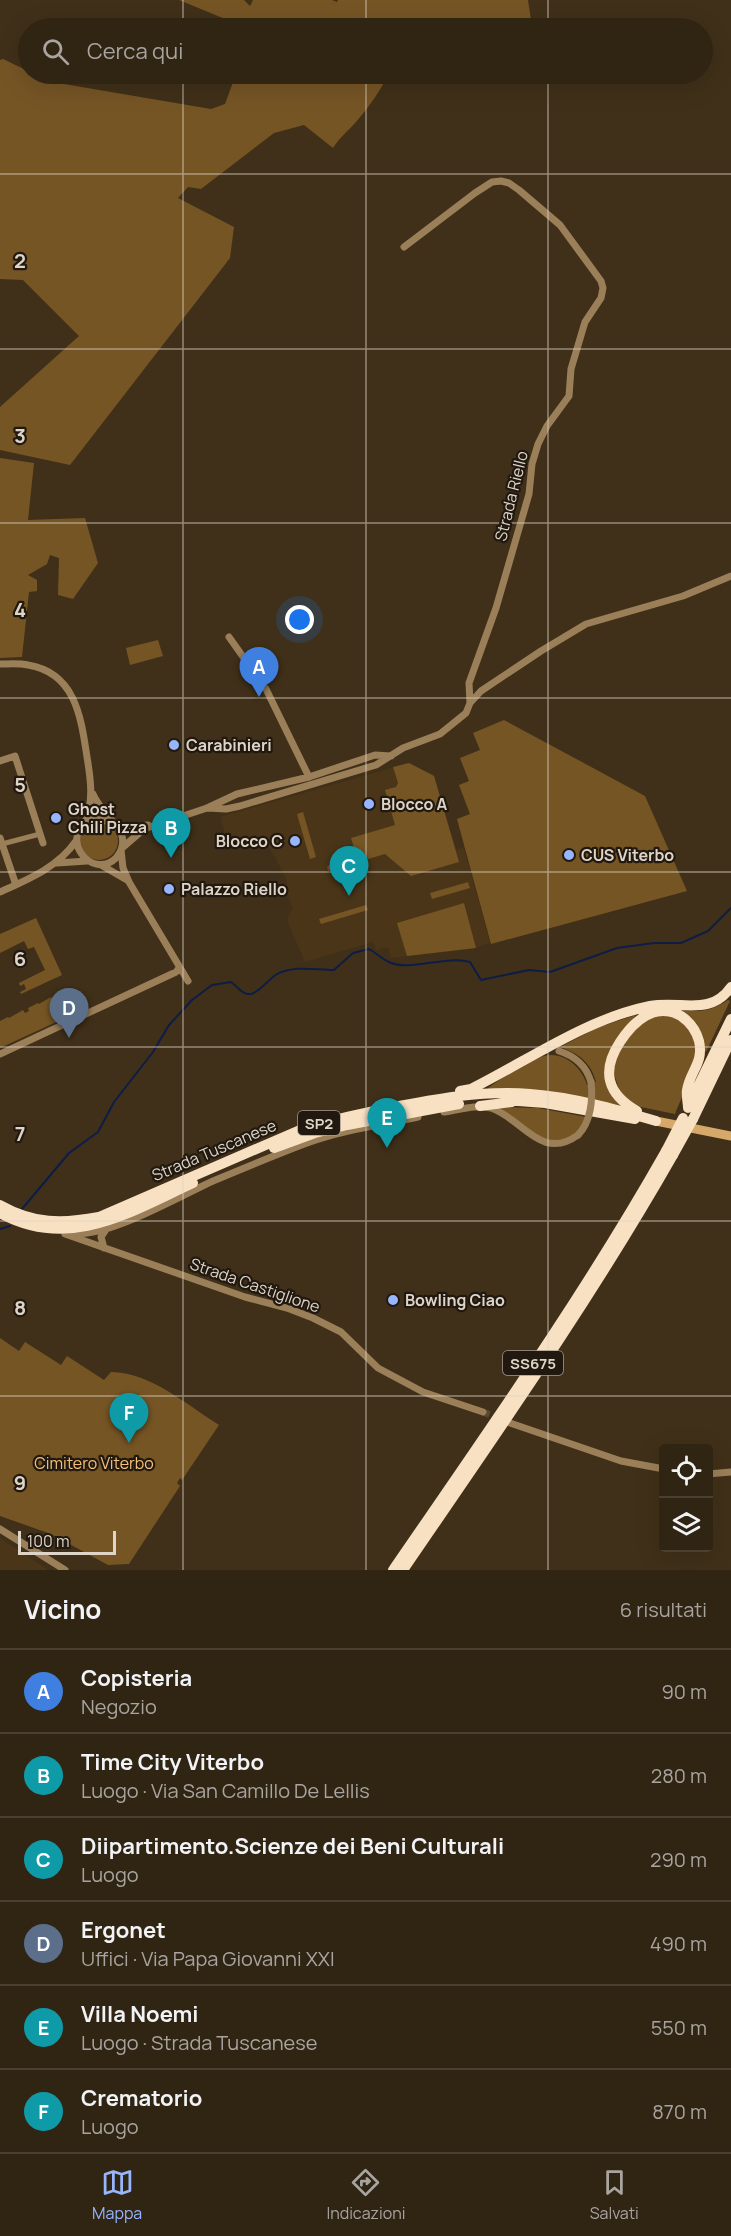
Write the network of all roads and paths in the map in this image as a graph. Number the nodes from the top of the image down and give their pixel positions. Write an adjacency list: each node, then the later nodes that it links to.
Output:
1 (404, 247): 5 (street, Strada Riello)
2 (731, 576): 5 (street)
3 (229, 637): 8 (street)
4 (0, 664): 9 (street)
5 (470, 704): 6 (street)
6 (393, 756): 8 (street); 10 (street)
7 (0, 760): 14 (street)
8 (309, 777): 10 (street)
9 (91, 789): 11 (street); 13 (street)
10 (207, 808): 12 (street)
11 (113, 823): 12 (street); 13 (street); 18 (street)
12 (156, 824): 18 (street)
13 (84, 825): 15 (street)
14 (40, 834): 16 (street); 17 (street)
15 (76, 841): 19 (street); 20 (street)
16 (43, 843)
17 (1, 846): 23 (street)
18 (121, 849): 21 (street); 22 (street)
19 (88, 861): 20 (street); 21 (street)
20 (57, 863): 23 (street)
21 (99, 864): 22 (street)
22 (129, 882): 25 (street)
23 (16, 885): 24 (street)
24 (0, 892)
25 (179, 968): 26 (street); 29 (street)
26 (188, 981)
27 (731, 987): 32 (highway)
28 (68, 1003): 29 (street)
29 (75, 1018): 34 (street)
30 (731, 1019): 38 (highway, SS675)
31 (731, 1040): 38 (highway, SS675)
32 (542, 1050): 33 (highway); 35 (highway)
33 (559, 1051): 37 (street, bridge)
34 (0, 1054)
35 (435, 1100): 39 (highway, Strada Tuscanese / SP2); 42 (highway, Strada Tuscanese / SP2)
36 (524, 1101): 37 (highway); 39 (highway, Strada Tuscanese / SP2); 45 (highway, Strada Tuscanese / SP2)
37 (480, 1106): 44 (street, Strada Tuscanese)
38 (688, 1115): 39 (highway); 41 (highway, SS675, bridge)
39 (656, 1121): 40 (main road, Strada Tuscanese / SP2)
40 (731, 1136)
41 (669, 1153): 54 (highway, SS675); 55 (highway, SS675)
42 (0, 1204)
43 (0, 1213): 45 (highway, Strada Tuscanese / SP2)
44 (107, 1228): 45 (street, Strada Tuscanese); 46 (street)
45 (66, 1232): 46 (street, Strada Castiglione)
46 (104, 1248): 47 (street, Strada Castiglione)
47 (483, 1412)
48 (510, 1423): 49 (street)
49 (659, 1468)
50 (731, 1472): 51 (street)
51 (713, 1474)
52 (0, 1528): 53 (street)
53 (65, 1570)
54 (393, 1570)
55 (403, 1570)

